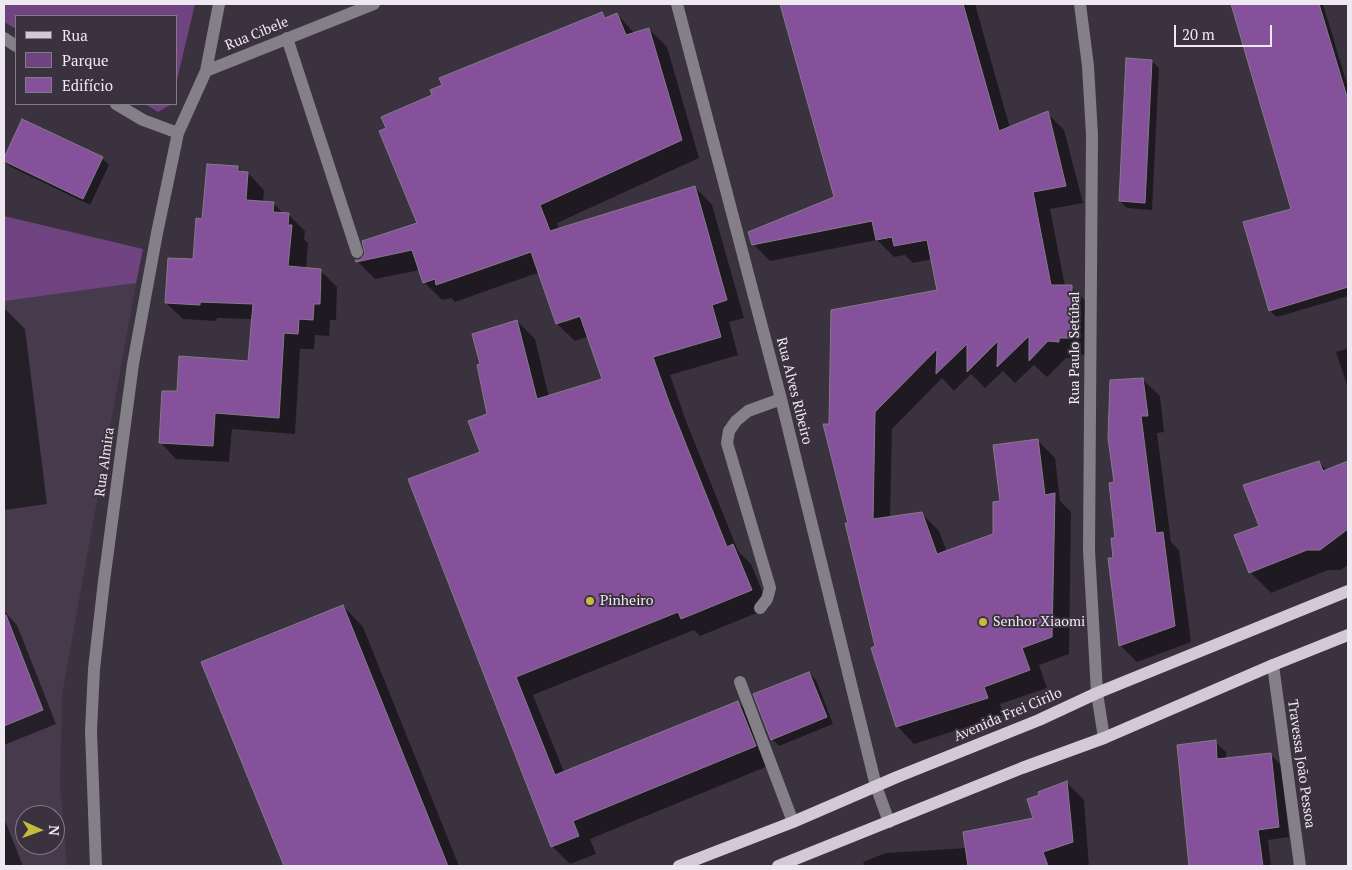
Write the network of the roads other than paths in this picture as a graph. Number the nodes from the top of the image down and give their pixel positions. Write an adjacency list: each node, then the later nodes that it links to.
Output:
1 (219, 4): 8 (street, Rua Almira)
2 (374, 4): 6 (street, Rua Cibele)
3 (678, 4): 12 (street, Rua Alves Ribeiro)
4 (1080, 4): 18 (street, Rua Paulo Setúbal)
5 (4, 38): 7 (street)
6 (287, 38): 8 (street, Rua Cibele); 11 (street)
7 (15, 45)
8 (206, 71): 10 (street, Rua Almira)
9 (118, 105): 10 (street)
10 (178, 133): 23 (street, Rua Almira)
11 (357, 252)
12 (781, 399): 14 (street); 20 (street, Rua Alves Ribeiro)
13 (1348, 591): 18 (main road, Avenida Frei Cirilo)
14 (760, 608)
15 (1348, 635): 16 (main road)
16 (1273, 665): 19 (main road); 26 (street, Travessa João Pessoa)
17 (740, 682): 21 (street)
18 (1097, 693): 19 (street, Rua Paulo Setúbal); 20 (main road, Avenida Frei Cirilo)
19 (1104, 738): 22 (main road)
20 (876, 786): 21 (main road, Avenida Frei Cirilo); 22 (street, Rua Alves Ribeiro)
21 (793, 822): 24 (main road, Avenida Frei Cirilo)
22 (889, 822): 25 (main road)
23 (96, 866)
24 (678, 866)
25 (778, 866)
26 (1300, 866)

